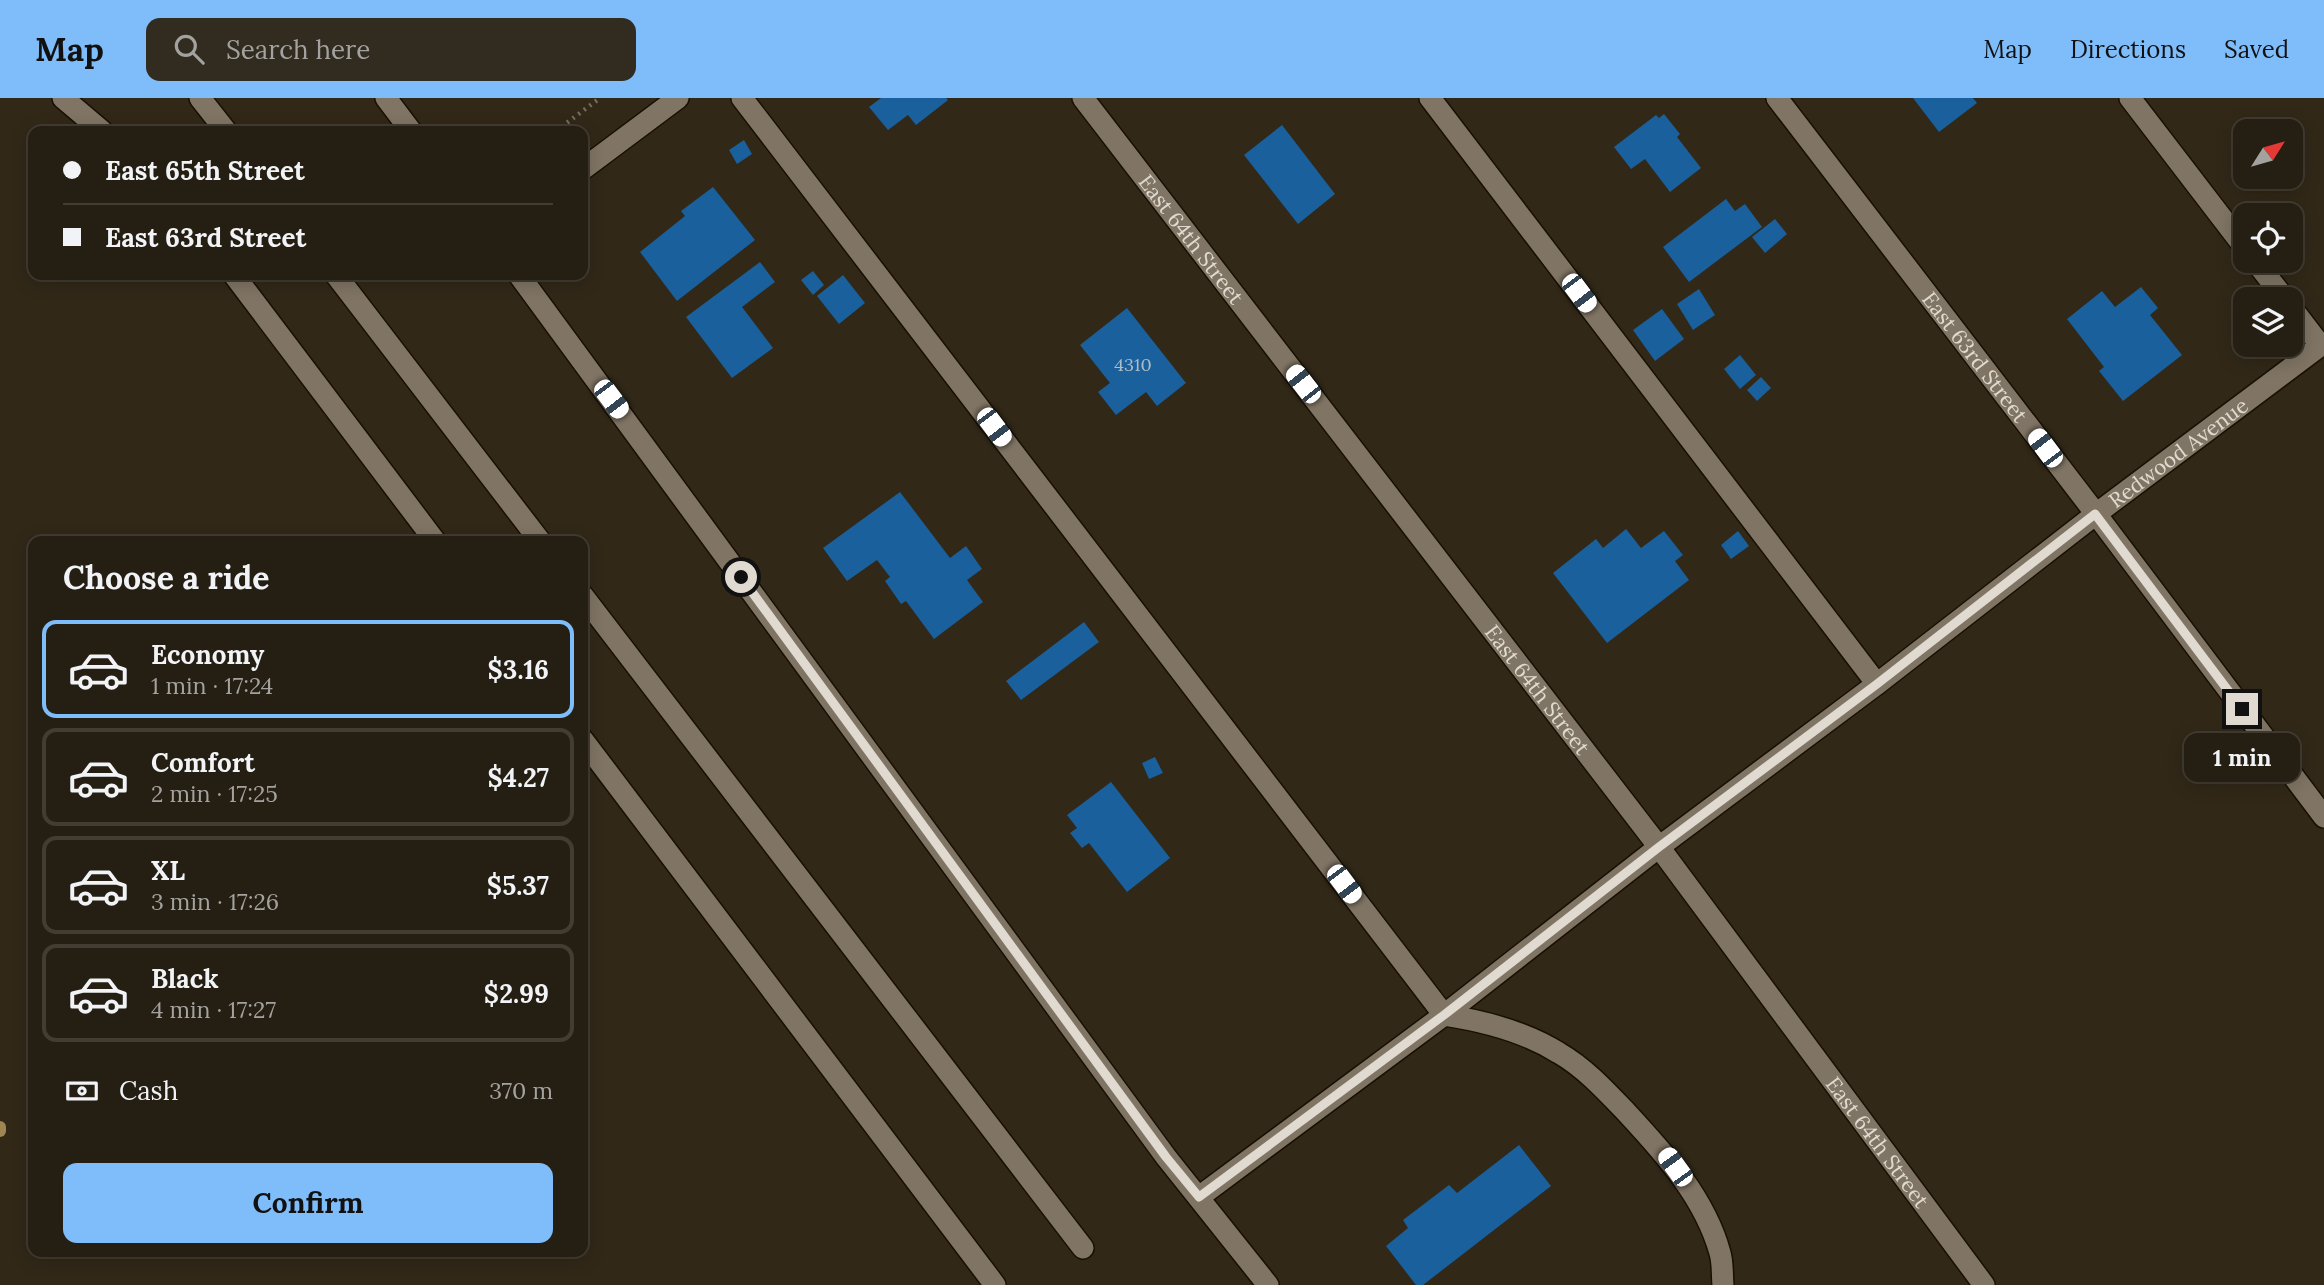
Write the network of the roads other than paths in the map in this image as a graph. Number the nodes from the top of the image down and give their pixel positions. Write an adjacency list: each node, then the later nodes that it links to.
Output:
1 (63, 98): 10 (street)
2 (200, 98): 11 (street)
3 (386, 98): 12 (street)
4 (678, 98): 13 (street)
5 (742, 98): 30 (street)
6 (1083, 98): 29 (street, East 64th Street)
7 (1430, 98): 26 (street)
8 (1777, 98): 22 (street, East 63rd Street)
9 (2130, 98): 14 (street)
10 (96, 126)
11 (222, 126)
12 (407, 126)
13 (588, 165)
14 (2233, 232)
15 (2264, 273): 19 (street)
16 (238, 280): 23 (street)
17 (340, 280): 24 (street)
18 (523, 280): 31 (street)
19 (2276, 287)
20 (2303, 321): 21 (street)
21 (2323, 345): 22 (street, Redwood Avenue)
22 (2095, 514): 26 (street, Redwood Avenue); 28 (street, East 63rd Street)
23 (431, 536)
24 (536, 536)
25 (588, 603): 32 (street)
26 (1877, 684): 29 (street, Redwood Avenue)
27 (588, 747): 33 (street)
28 (2324, 817)
29 (1659, 847): 30 (street, Redwood Avenue); 36 (street, East 64th Street)
30 (1444, 1015): 31 (street, Redwood Avenue); 35 (street)
31 (1199, 1197): 34 (street)
32 (1083, 1248)
33 (995, 1285)
34 (1268, 1285)
35 (1723, 1285)
36 (1984, 1285)

